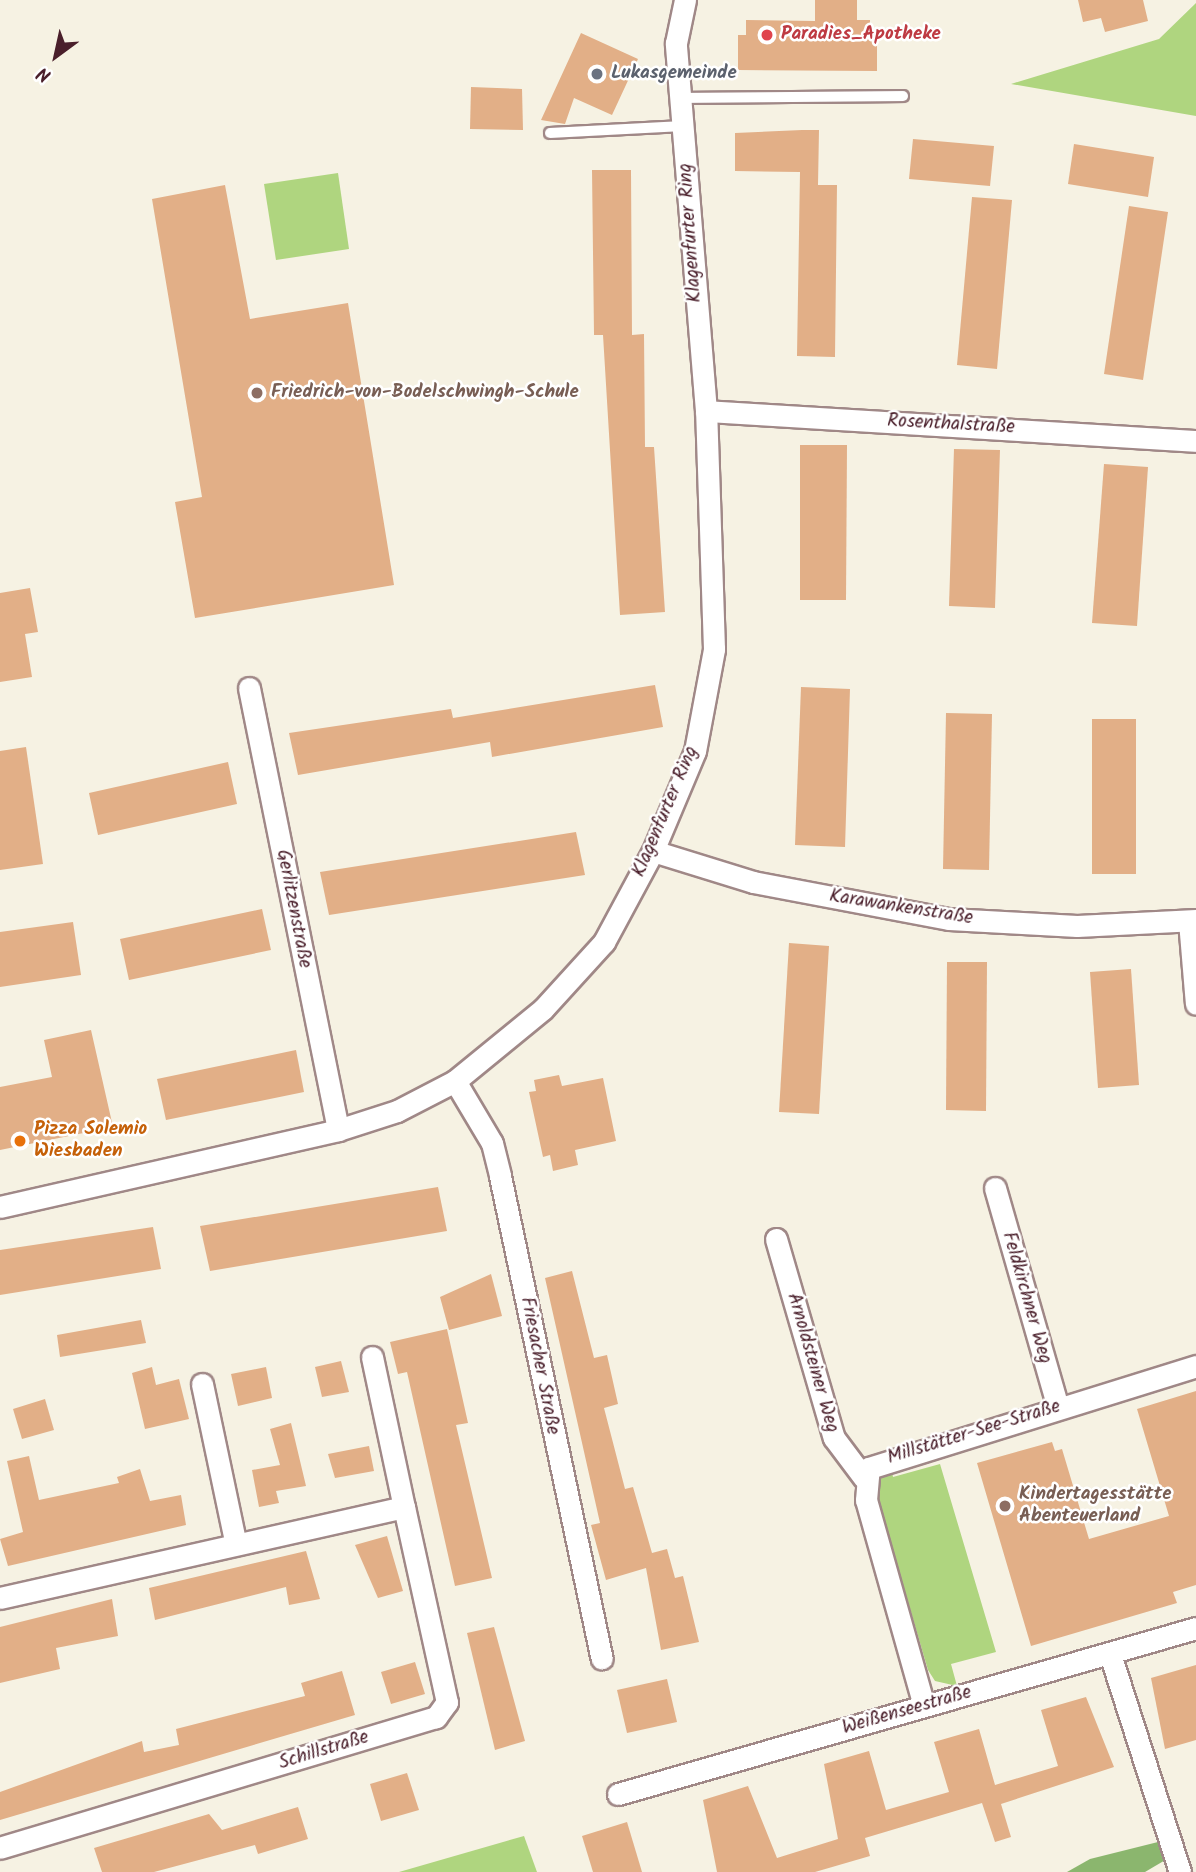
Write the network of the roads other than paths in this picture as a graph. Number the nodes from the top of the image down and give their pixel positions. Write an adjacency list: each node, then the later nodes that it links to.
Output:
1 (685, 0): 3 (street, Klagenfurter Ring)
2 (902, 96): 3 (lane)
3 (681, 98): 4 (street, Klagenfurter Ring)
4 (683, 126): 5 (lane); 6 (street, Klagenfurter Ring)
5 (550, 133)
6 (706, 411): 7 (street, Rosenthalstraße); 9 (street, Klagenfurter Ring)
7 (1196, 441)
8 (249, 688): 13 (street, Gerlitzenstraße)
9 (653, 851): 10 (street, Karawankenstraße); 12 (street, Klagenfurter Ring)
10 (1192, 920): 11 (street)
11 (1196, 1004)
12 (455, 1081): 13 (street, Klagenfurter Ring); 27 (street, Friesacher Straße)
13 (338, 1130): 15 (street, Klagenfurter Ring)
14 (995, 1188): 20 (street, Feldkirchner Weg)
15 (0, 1207)
16 (776, 1239): 21 (street, Arnoldsteiner Weg)
17 (372, 1357): 22 (street, Schillstraße)
18 (1196, 1366): 20 (street, Millstätter-See-Straße)
19 (202, 1384): 23 (street)
20 (1058, 1407): 21 (street, Millstätter-See-Straße)
21 (864, 1478): 28 (street, Millstätter-See-Straße)
22 (404, 1507): 23 (street); 30 (street, Schillstraße)
23 (235, 1540): 24 (street)
24 (0, 1598)
25 (1196, 1628): 26 (street, Weißenseestraße)
26 (1110, 1654): 28 (street, Weißenseestraße); 31 (street)
27 (602, 1658)
28 (924, 1706): 29 (street, Weißenseestraße)
29 (618, 1794)
30 (0, 1848)
31 (1180, 1872)

